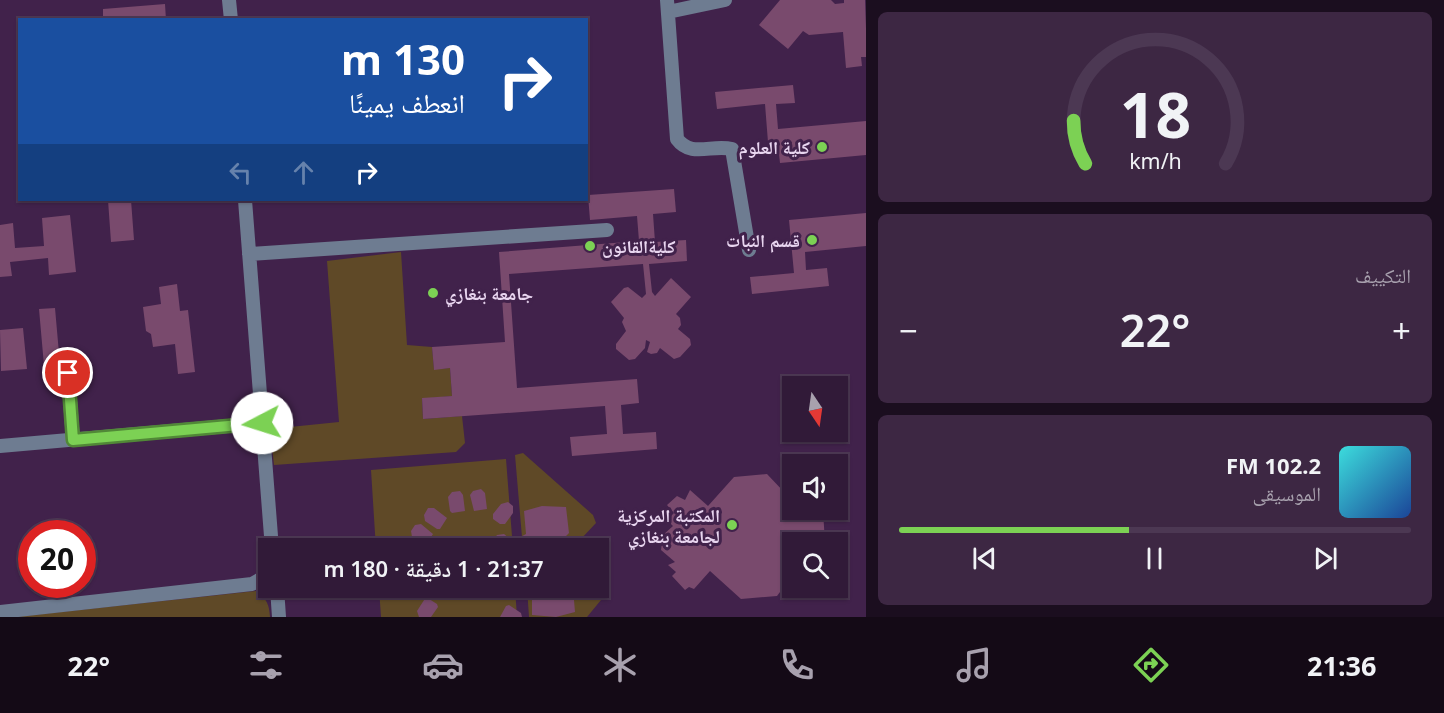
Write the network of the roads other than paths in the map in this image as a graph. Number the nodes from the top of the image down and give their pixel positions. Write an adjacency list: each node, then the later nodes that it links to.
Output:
1 (229, 0): 4 (lane)
2 (725, 0): 3 (lane)
3 (668, 6): 7 (lane)
4 (231, 18)
5 (244, 201): 8 (lane)
6 (607, 230): 8 (lane)
7 (749, 250)
8 (249, 254): 10 (lane)
9 (68, 373): 11 (lane)
10 (262, 423): 11 (lane); 13 (lane)
11 (73, 440): 12 (lane)
12 (0, 446)
13 (271, 538)
14 (258, 581): 16 (lane)
15 (278, 598): 17 (lane)
16 (0, 612)
17 (279, 617)

